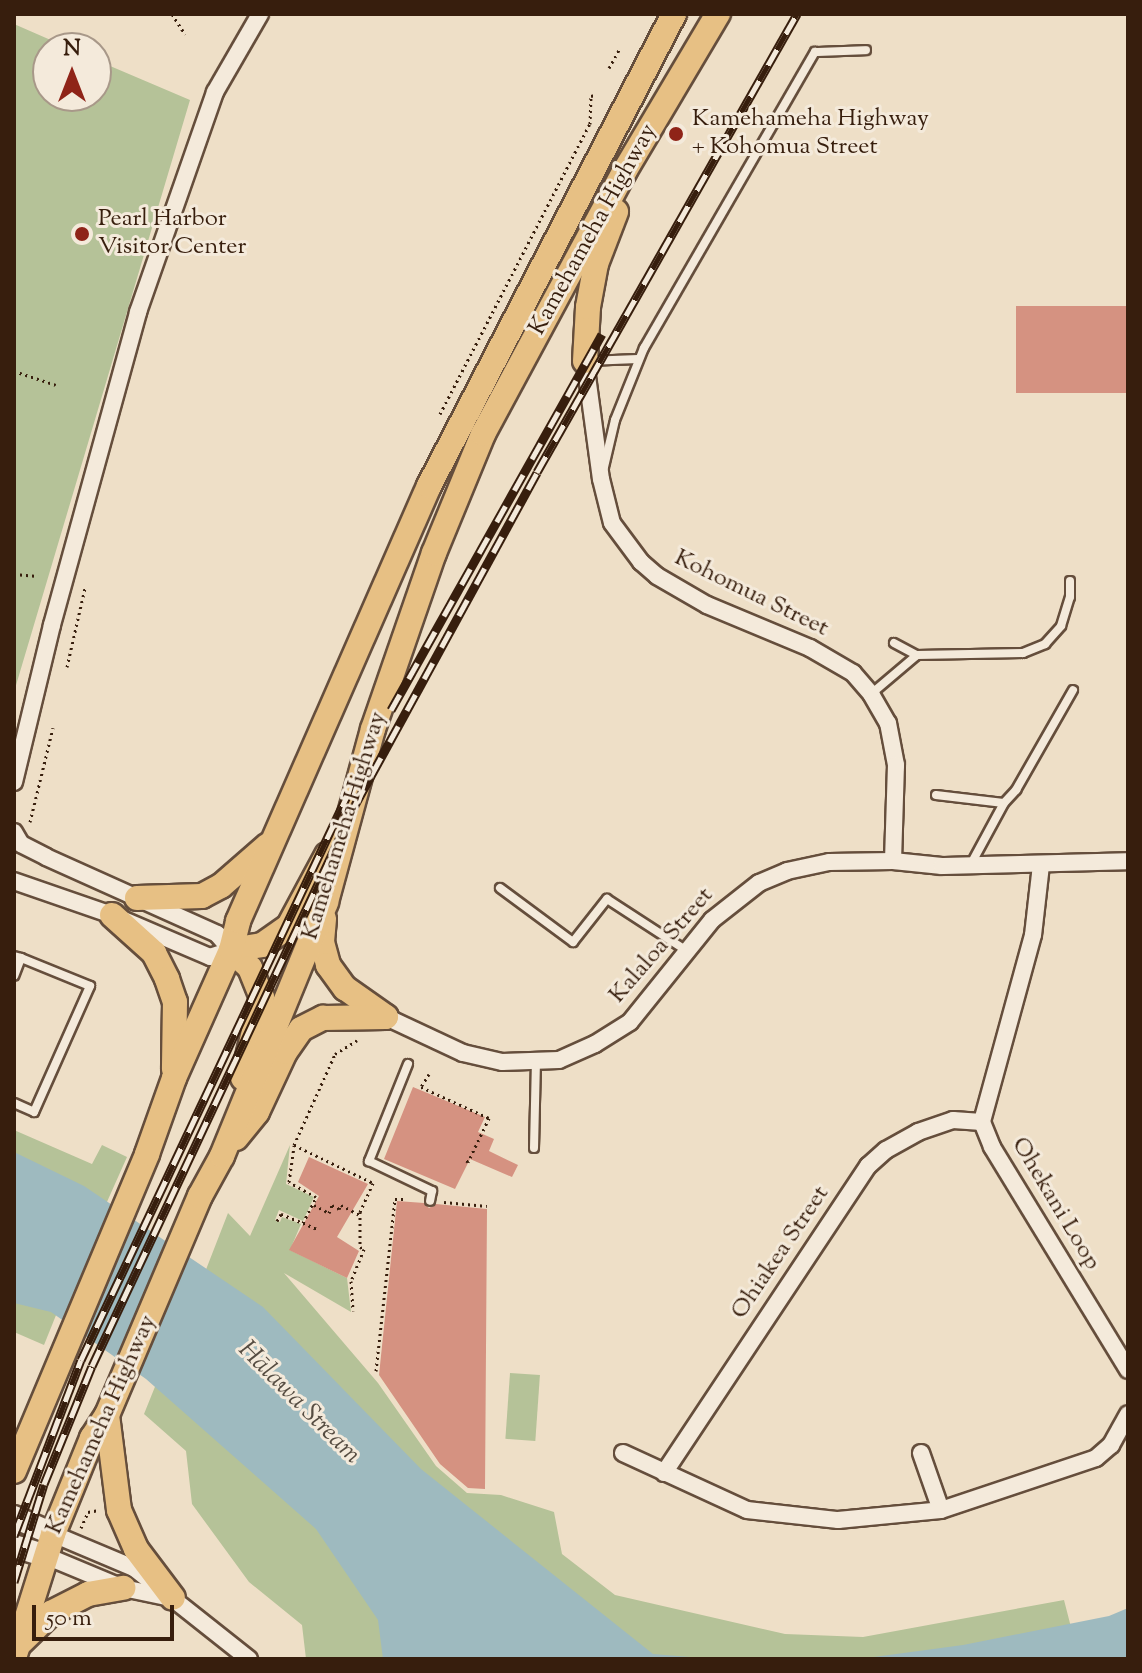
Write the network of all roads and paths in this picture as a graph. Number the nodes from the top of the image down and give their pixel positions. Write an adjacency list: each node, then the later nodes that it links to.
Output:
1 (172, 14): 5 (path)
2 (260, 14): 27 (street)
3 (674, 14): 32 (main road, Kamehameha Highway)
4 (718, 14): 10 (main road, Kamehameha Highway)
5 (185, 34)
6 (619, 50): 8 (path)
7 (866, 50): 11 (lane)
8 (609, 68)
9 (595, 95): 15 (path)
10 (624, 172): 12 (main road); 30 (main road, Kamehameha Highway)
11 (638, 359): 12 (lane); 16 (lane)
12 (585, 361): 16 (street, Kohomua Street)
13 (14, 371): 14 (path)
14 (56, 385)
15 (436, 423)
16 (601, 479): 25 (street, Kohomua Street)
17 (14, 574): 18 (path)
18 (38, 576)
19 (1070, 581): 22 (lane)
20 (85, 588): 23 (path)
21 (894, 643): 22 (lane)
22 (917, 655): 25 (lane)
23 (67, 667)
24 (1073, 690): 29 (lane)
25 (871, 694): 33 (street, Kohomua Street)
26 (53, 728): 31 (path)
27 (14, 782)
28 (936, 795): 29 (lane)
29 (1004, 803): 35 (lane)
30 (351, 804): 40 (main road, Kamehameha Highway); 42 (main road)
31 (22, 831): 39 (street)
32 (272, 841): 39 (main road); 42 (main road, Kamehameha Highway)
33 (893, 861): 35 (street, Kalaloa Street); 43 (street, Kalaloa Street)
34 (1128, 861): 36 (street, Kalaloa Street)
35 (970, 865): 36 (street, Kalaloa Street)
36 (1041, 865): 54 (street, Ohekani Loop)
37 (14, 881): 41 (street)
38 (500, 888): 43 (lane)
39 (137, 898): 42 (street)
40 (326, 902): 46 (main road); 53 (main road, Kamehameha Highway)
41 (112, 915): 42 (street); 51 (main road)
42 (231, 950): 51 (main road, Kamehameha Highway); 53 (main road)
43 (687, 952): 48 (street, Kalaloa Street)
44 (17, 957): 45 (lane); 52 (lane)
45 (14, 976)
46 (386, 1017): 48 (street, Kalaloa Street); 57 (main road)
47 (357, 1040): 55 (path)
48 (536, 1062): 56 (lane)
49 (408, 1064): 60 (lane)
50 (429, 1074): 58 (path)
51 (174, 1078): 69 (main road, Kamehameha Highway)
52 (14, 1103)
53 (239, 1112): 57 (main road, Kamehameha Highway)
54 (982, 1122): 67 (street, Ohekani Loop); 76 (street, Ohiakea Street)
55 (294, 1145): 61 (path); 62 (path)
56 (534, 1148)
57 (222, 1156): 71 (main road, Kamehameha Highway)
58 (465, 1159)
59 (407, 1199): 68 (path)
60 (430, 1201)
61 (312, 1205): 62 (path); 64 (path)
62 (360, 1215): 66 (path)
63 (277, 1221): 64 (path)
64 (303, 1223): 65 (path)
65 (317, 1229)
66 (353, 1311)
67 (1128, 1370)
68 (376, 1371)
69 (41, 1407): 72 (main road); 75 (main road, Kamehameha Highway)
70 (1128, 1414): 78 (street)
71 (107, 1415): 81 (main road, Kamehameha Highway); 84 (main road)
72 (14, 1424)
73 (623, 1453): 76 (street)
74 (921, 1453): 78 (street)
75 (14, 1471)
76 (664, 1473): 78 (street)
77 (111, 1509): 80 (path)
78 (941, 1510)
79 (14, 1517): 81 (street)
80 (80, 1530)
81 (49, 1545): 82 (street); 83 (street); 84 (street); 86 (main road, Kamehameha Highway)
82 (14, 1546)
83 (123, 1588): 84 (street); 86 (main road)
84 (173, 1598): 85 (street)
85 (195, 1617): 87 (street); 88 (street)
86 (15, 1652)
87 (232, 1659)
88 (249, 1659)

